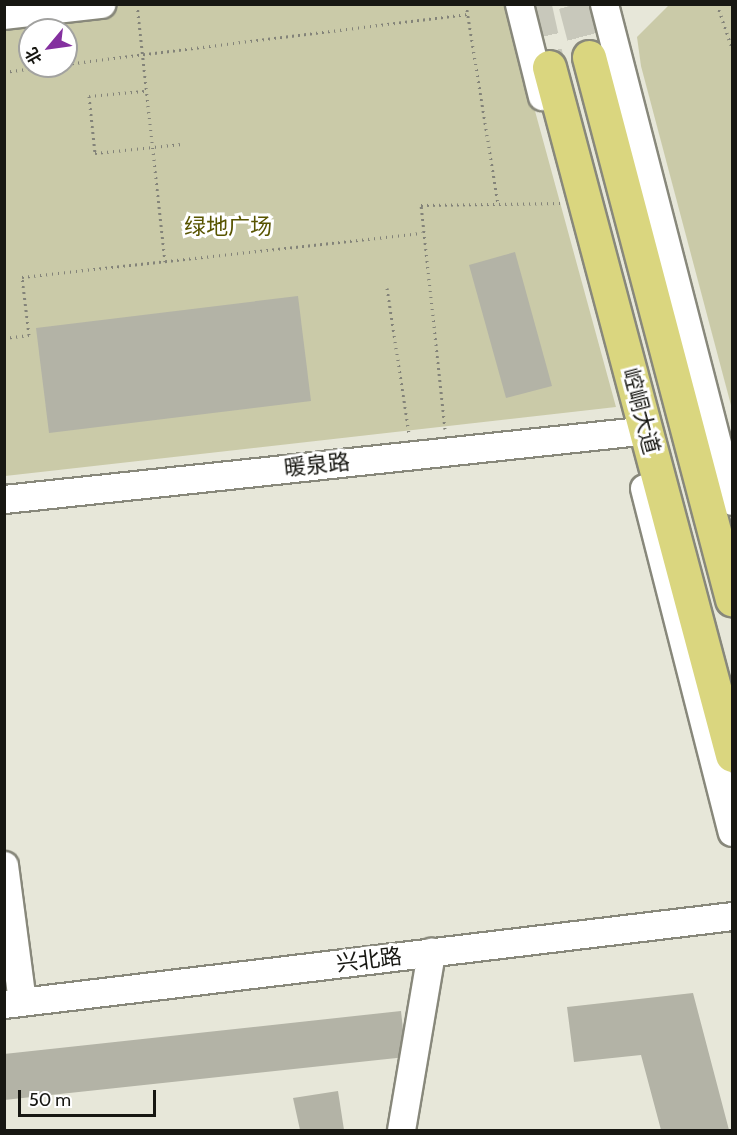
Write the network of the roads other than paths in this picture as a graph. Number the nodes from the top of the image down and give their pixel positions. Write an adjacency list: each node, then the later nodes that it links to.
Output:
1 (101, 4): 4 (street)
2 (519, 4): 7 (street)
3 (604, 4): 9 (street)
4 (4, 15)
5 (589, 57): 10 (main road, 崆峒大道)
6 (549, 67): 11 (main road, 崆峒大道)
7 (630, 432): 8 (street, 暖泉路); 12 (street)
8 (4, 499)
9 (732, 501)
10 (732, 599)
11 (732, 755)
12 (732, 832)
13 (4, 865): 16 (street)
14 (732, 916): 15 (street, 兴北路)
15 (431, 952): 16 (street, 兴北路); 17 (street)
16 (13, 1003)
17 (401, 1131)

